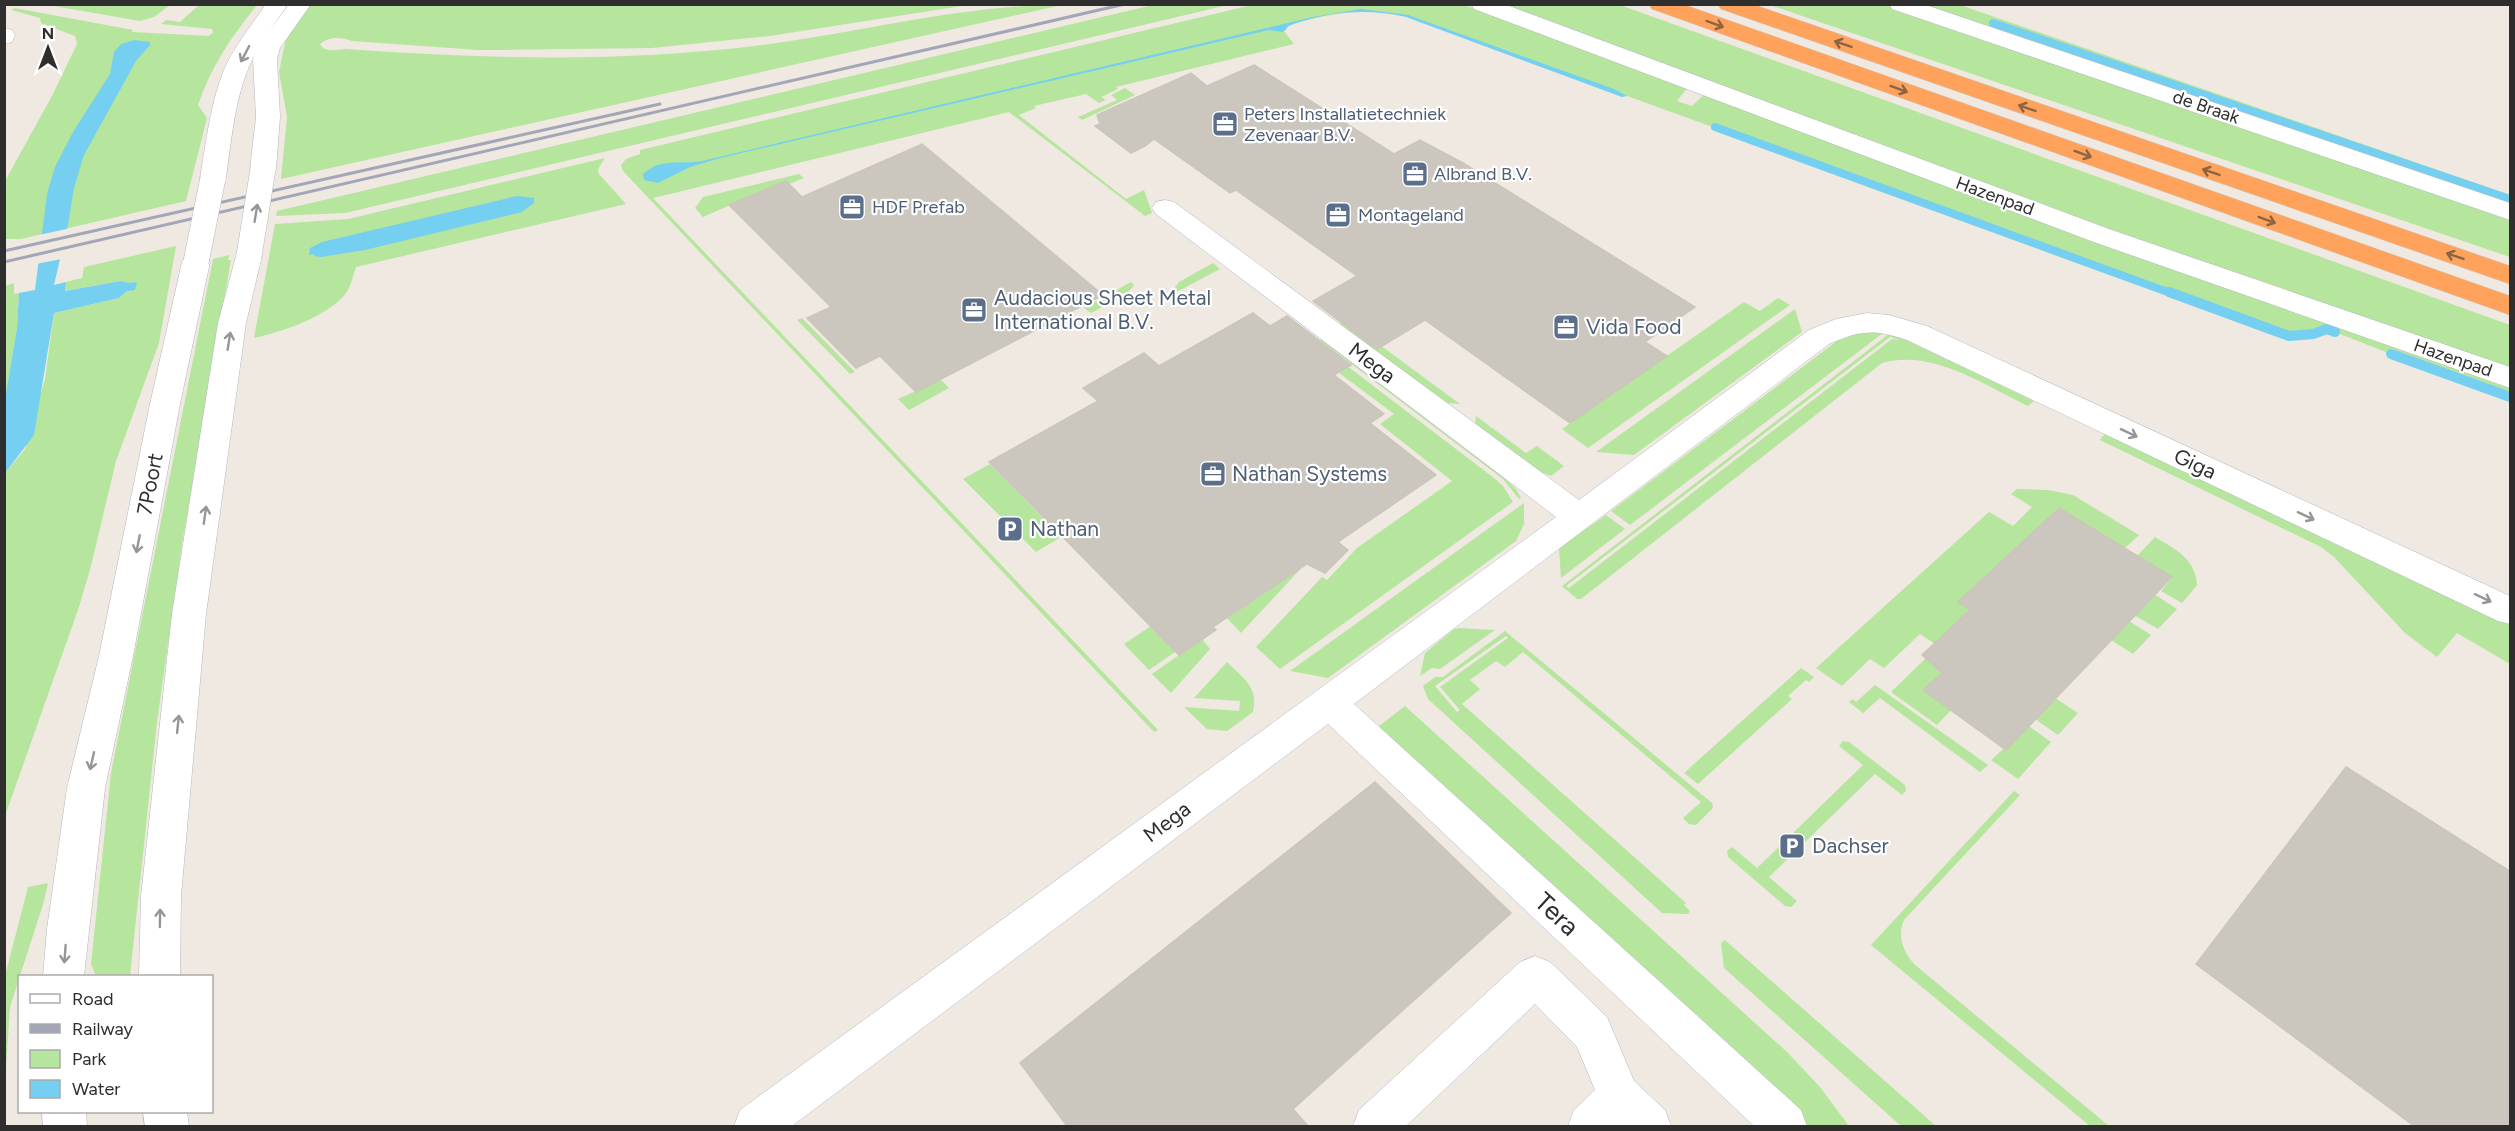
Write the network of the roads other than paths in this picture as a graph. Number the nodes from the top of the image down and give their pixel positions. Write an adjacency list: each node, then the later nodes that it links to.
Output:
1 (277, 4): 16 (street, 7Poort, one-way to 16, bridge)
2 (300, 4): 17 (street, one-way to 2, bridge)
3 (1482, 4): 12 (street, Hazenpad)
4 (1660, 4): 10 (highway, one-way to 10)
5 (1729, 4): 9 (highway, one-way to 5)
6 (1900, 4): 8 (street, de Braak)
7 (1165, 208): 13 (street, Mega)
8 (2511, 212)
9 (2511, 275)
10 (2511, 306)
11 (1878, 321): 13 (street, Mega); 14 (street, Giga, one-way to 14)
12 (2511, 378)
13 (1579, 517): 15 (street, Mega)
14 (2511, 611)
15 (1328, 702): 19 (street, Mega); 23 (street, Tera)
16 (63, 975)
17 (159, 975)
18 (1619, 1096): 20 (street); 21 (street); 22 (street)
19 (756, 1126)
20 (1375, 1126)
21 (1590, 1126)
22 (1649, 1126)
23 (1785, 1126)

